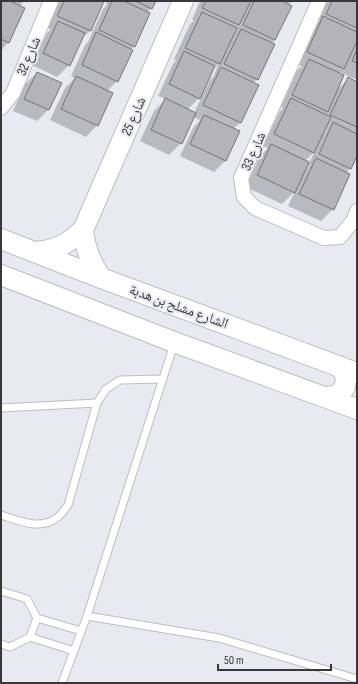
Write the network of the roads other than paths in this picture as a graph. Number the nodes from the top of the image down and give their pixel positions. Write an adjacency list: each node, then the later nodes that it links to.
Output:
1 (51, 1): 4 (street, شارع 32)
2 (183, 1): 6 (street, شارع 25)
3 (319, 1): 5 (street, شارع 33)
4 (1, 108)
5 (357, 211)
6 (83, 230): 8 (street, شارع 25); 10 (street)
7 (1, 238): 8 (street, الشارع مشلح بن هدبة)
8 (36, 252): 10 (street, الشارع مشلح بن هدبة)
9 (1, 275): 11 (street)
10 (101, 278): 12 (street, الشارع مشلح بن هدبة)
11 (174, 342): 14 (lane); 15 (street)
12 (339, 366): 13 (street, الشارع مشلح بن هدبة); 15 (street)
13 (357, 373)
14 (162, 379): 16 (lane); 21 (lane)
15 (325, 396): 18 (street)
16 (98, 403): 17 (lane); 19 (lane)
17 (1, 408)
18 (357, 409)
19 (1, 515)
20 (1, 591): 22 (lane)
21 (87, 616): 23 (lane); 27 (lane)
22 (37, 618): 23 (lane); 24 (lane)
23 (81, 630): 26 (lane)
24 (30, 638): 25 (lane); 26 (lane)
25 (1, 644)
26 (74, 651): 28 (lane)
27 (357, 679)
28 (62, 683)

